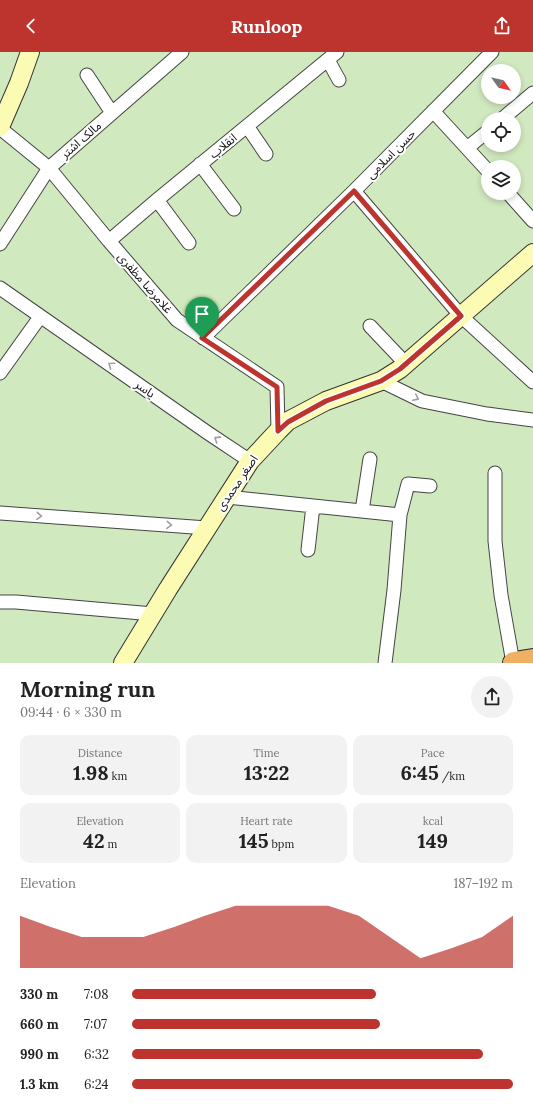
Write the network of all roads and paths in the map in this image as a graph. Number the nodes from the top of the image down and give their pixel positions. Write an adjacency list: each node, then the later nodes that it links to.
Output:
1 (30, 52): 12 (street)
2 (182, 52): 10 (street, مالک اشتر)
3 (492, 52): 8 (street, حسن اسلامی)
4 (332, 56): 6 (street); 11 (street, انقلاب)
5 (88, 75): 10 (street)
6 (338, 80)
7 (533, 93): 9 (street)
8 (433, 111): 14 (street); 19 (street, حسن اسلامی)
9 (510, 112)
10 (112, 113): 18 (street, مالک اشتر)
11 (247, 126): 15 (street); 17 (street, انقلاب)
12 (0, 127): 18 (street, غلامرضا مظفری)
13 (481, 137): 14 (street)
14 (467, 148): 16 (street)
15 (266, 154)
16 (481, 163)
17 (200, 164): 20 (street, انقلاب); 22 (street)
18 (49, 168): 24 (street, غلامرضا مظفری); 26 (street, مالک اشتر)
19 (354, 191): 29 (street); 32 (street, حسن اسلامی)
20 (157, 200): 24 (street, انقلاب); 25 (street)
21 (514, 200): 23 (street)
22 (234, 209)
23 (533, 221)
24 (109, 241): 32 (street, غلامرضا مظفری)
25 (189, 243)
26 (0, 244)
27 (533, 254): 29 (street, اصغر محمدی)
28 (0, 288): 30 (street, یاسر)
29 (461, 316): 33 (street, اصغر محمدی); 36 (street)
30 (40, 317): 34 (street); 40 (street, یاسر, one-way to 30)
31 (370, 326): 33 (street)
32 (202, 338): 38 (street, غلامرضا مظفری)
33 (406, 364): 35 (street, اصغر محمدی)
34 (0, 373)
35 (381, 381): 37 (street, one-way to 37); 38 (street, اصغر محمدی)
36 (533, 382)
37 (533, 420)
38 (278, 431): 40 (street, اصغر محمدی)
39 (370, 459): 45 (street)
40 (250, 461): 43 (street, اصغر محمدی)
41 (495, 473): 55 (street)
42 (430, 486): 47 (street)
43 (227, 497): 44 (street); 48 (street, اصغر محمدی)
44 (313, 506): 45 (street); 49 (street)
45 (362, 511): 47 (street)
46 (0, 513): 48 (street, one-way to 48)
47 (400, 515): 54 (street)
48 (207, 528): 51 (street, اصغر محمدی)
49 (308, 550)
50 (0, 602): 51 (street)
51 (153, 614): 53 (street, اصغر محمدی)
52 (533, 660): 55 (highway)
53 (123, 663)
54 (385, 663)
55 (514, 663)

